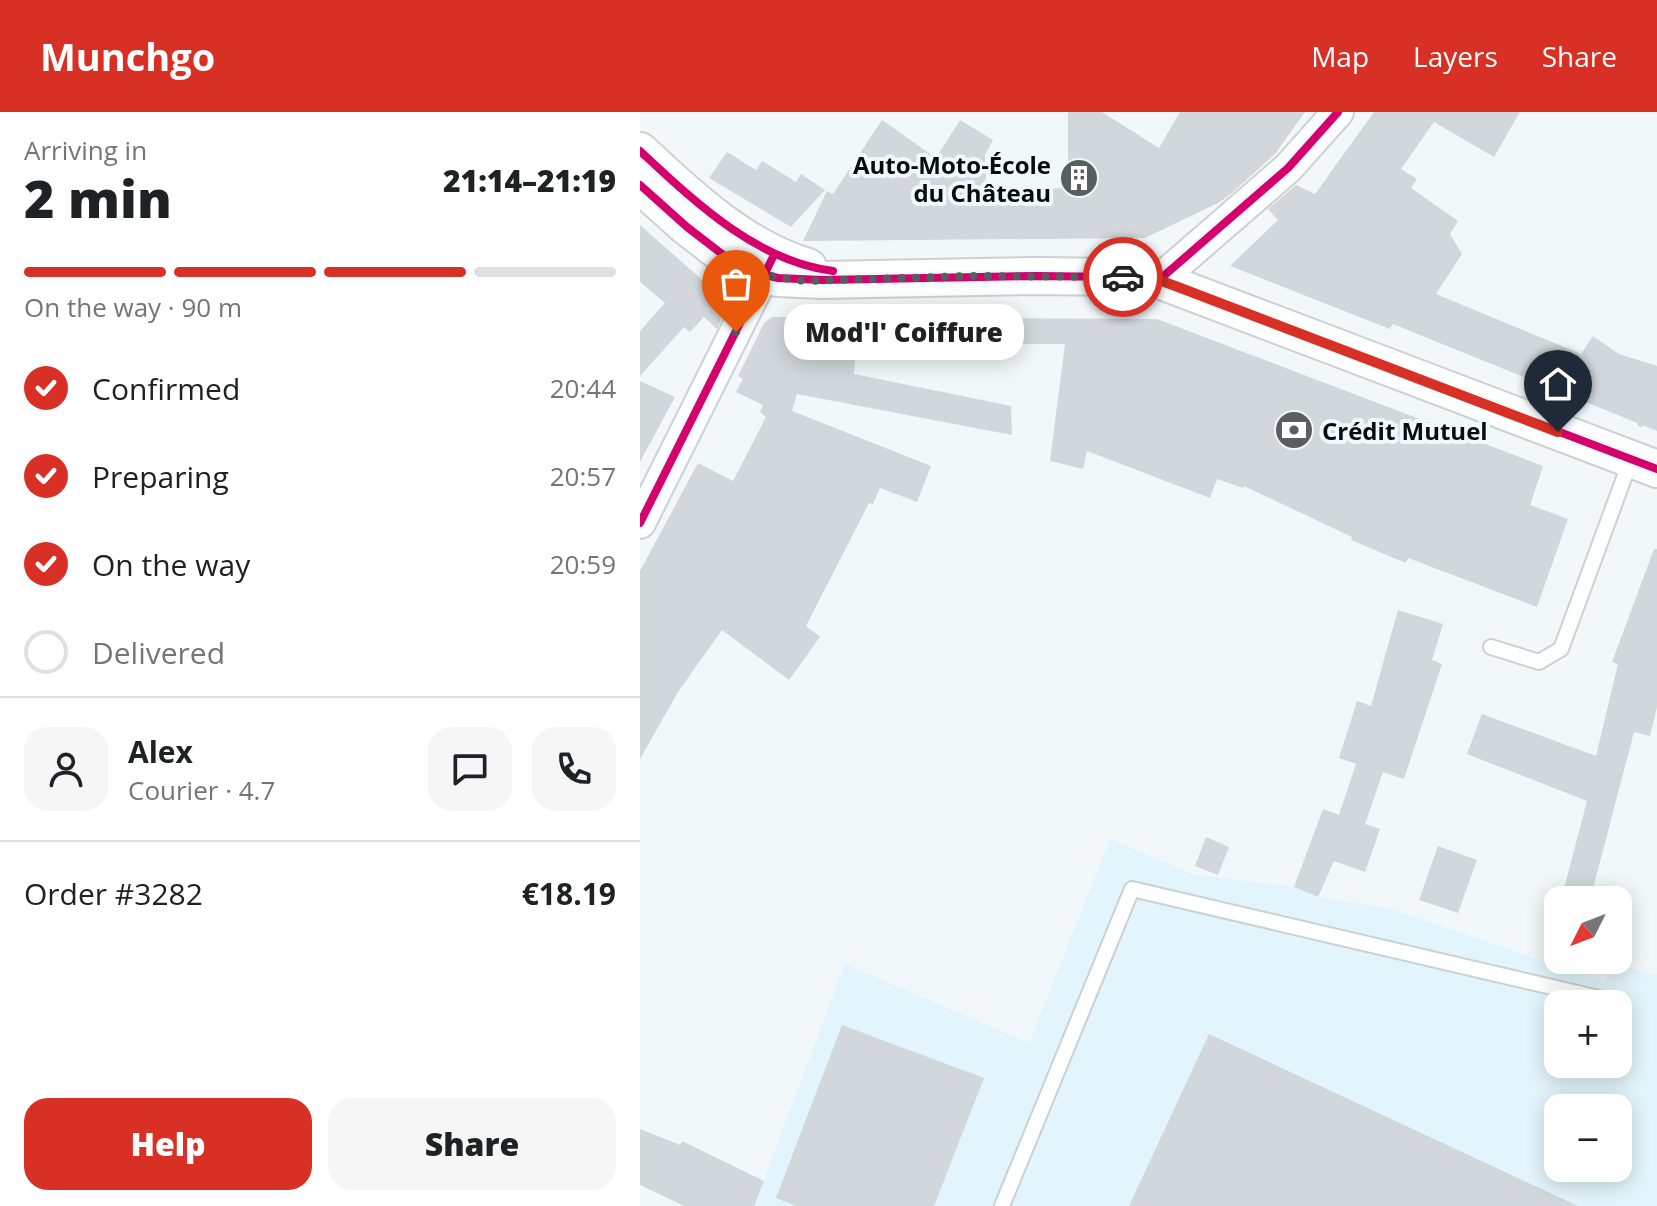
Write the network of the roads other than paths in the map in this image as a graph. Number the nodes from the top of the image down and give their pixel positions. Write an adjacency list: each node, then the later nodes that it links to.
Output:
1 (1338, 112): 5 (street)
2 (640, 151): 4 (street)
3 (640, 185): 4 (street)
4 (769, 265): 5 (street); 7 (street)
5 (1159, 280): 6 (street)
6 (1644, 464): 8 (lane)
7 (640, 523)
8 (1491, 647)
9 (1565, 990): 10 (lane)
10 (1002, 1206)

